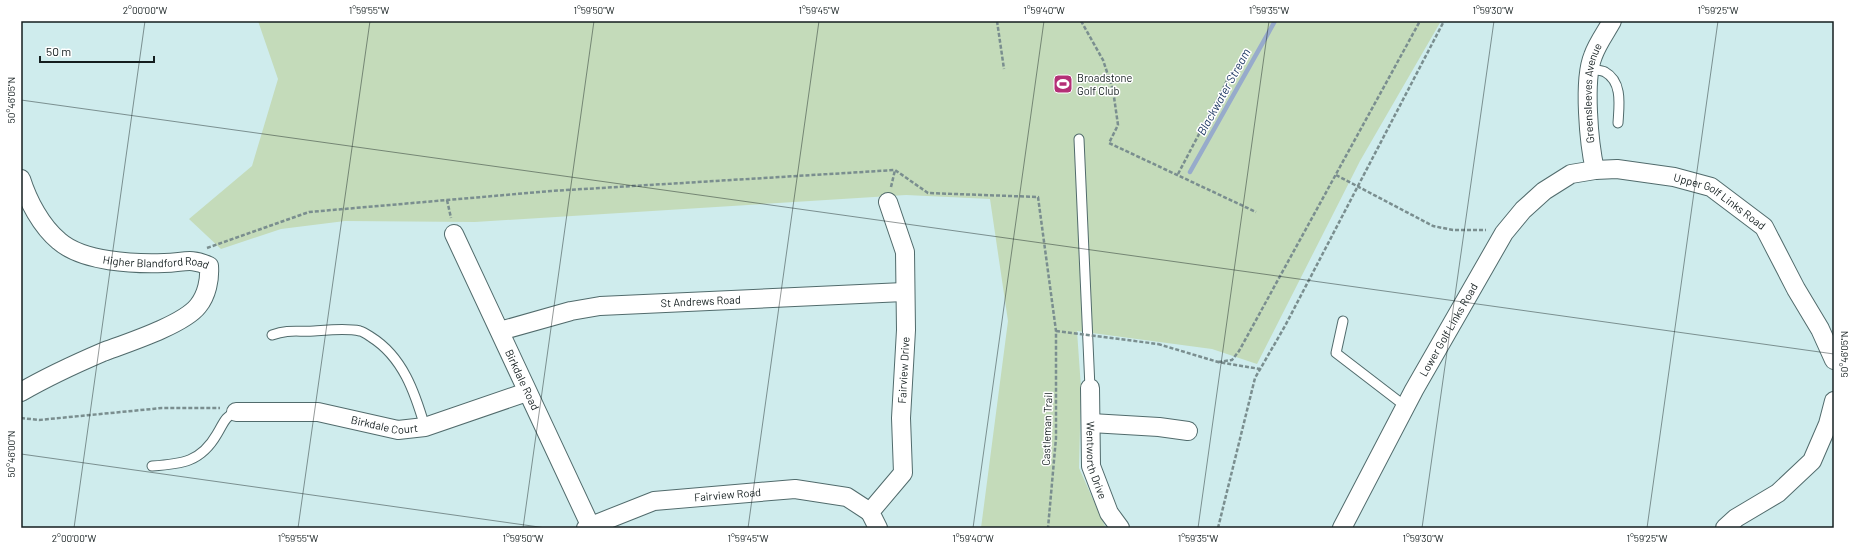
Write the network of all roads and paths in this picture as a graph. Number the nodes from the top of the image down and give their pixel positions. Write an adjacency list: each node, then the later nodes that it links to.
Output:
1 (997, 21): 6 (path)
2 (1081, 21): 12 (path)
3 (1420, 21): 13 (path)
4 (1444, 21): 15 (path)
5 (1612, 21): 7 (street, Greensleeves Avenue)
6 (1004, 69)
7 (1589, 69): 9 (lane); 11 (street, Greensleeves Avenue)
8 (1230, 75): 12 (path)
9 (1618, 123)
10 (1079, 139): 29 (lane)
11 (1595, 170): 18 (street, Lower Golf Links Road); 26 (street, Upper Golf Links Road)
12 (1178, 174): 17 (path)
13 (1336, 175): 15 (path); 27 (path)
14 (21, 179): 30 (street, Higher Blandford Road)
15 (1357, 186): 18 (path); 28 (path)
16 (888, 202): 21 (street, Fairview Drive)
17 (1256, 212)
18 (1504, 233): 33 (street, Lower Golf Links Road)
19 (454, 234): 24 (street, Birkdale Road)
20 (202, 250): 23 (path, Castleman Trail)
21 (904, 292): 24 (street, St Andrews Road); 40 (street, Fairview Drive)
22 (1343, 321): 33 (lane)
23 (1056, 330): 27 (path, bridge); 43 (path, Castleman Trail)
24 (500, 331): 31 (street, Birkdale Road)
25 (272, 336): 37 (lane)
26 (1834, 360)
27 (1218, 362): 28 (path)
28 (1260, 369): 45 (path)
29 (1090, 388): 36 (street, Wentworth Drive)
30 (21, 392)
31 (527, 392): 37 (street, Birkdale Court); 41 (street, Birkdale Road)
32 (1834, 401): 47 (street)
33 (1405, 406): 46 (street, Lower Golf Links Road)
34 (236, 412): 35 (path); 37 (street, Birkdale Court); 39 (lane)
35 (21, 418)
36 (1090, 423): 38 (street); 44 (street, Wentworth Drive)
37 (425, 427)
38 (1188, 431)
39 (152, 466)
40 (870, 512): 41 (street, Fairview Road); 42 (street)
41 (588, 527)
42 (878, 528)
43 (1048, 528)
44 (1120, 528)
45 (1218, 528)
46 (1342, 528)
47 (1725, 528)

